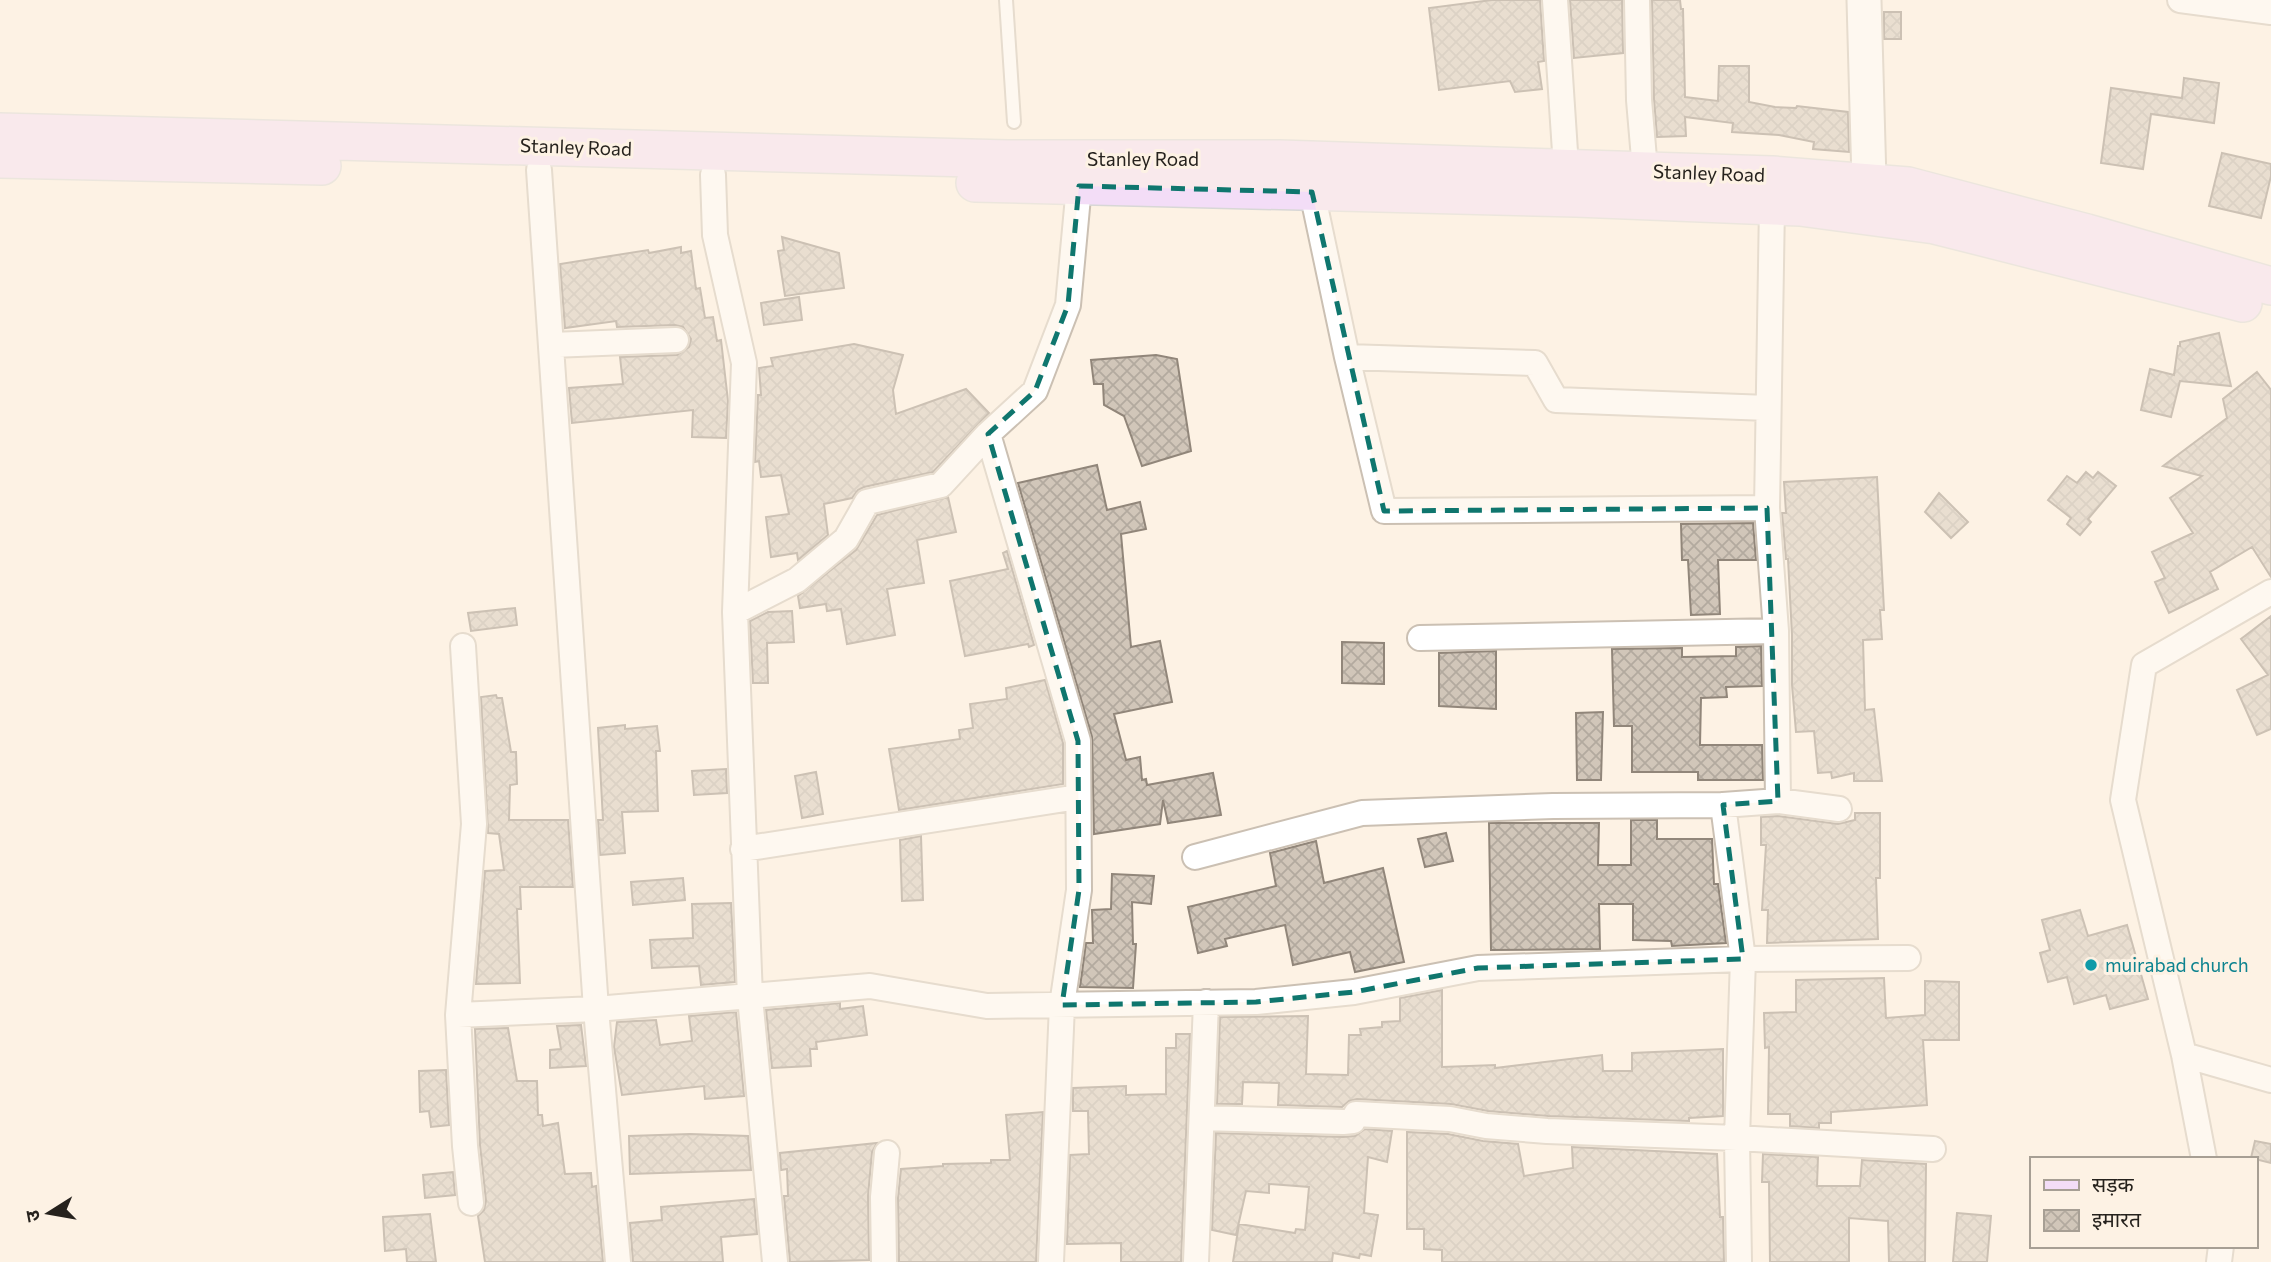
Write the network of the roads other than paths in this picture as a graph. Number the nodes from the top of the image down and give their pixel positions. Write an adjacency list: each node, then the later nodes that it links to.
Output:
1 (1006, 0): 7 (lane)
2 (1555, 0): 10 (street)
3 (1637, 0): 12 (street)
4 (1864, 0): 14 (street)
5 (2180, 0): 6 (street)
6 (2271, 12)
7 (1014, 122)
8 (0, 132): 10 (main road, Stanley Road)
9 (0, 159): 11 (main road, Stanley Road)
10 (1566, 167): 12 (main road, Stanley Road)
11 (539, 170): 13 (main road, Stanley Road); 21 (street)
12 (1645, 170): 17 (main road, Stanley Road)
13 (713, 175): 15 (main road, Stanley Road); 27 (street)
14 (1869, 181): 17 (main road, Stanley Road); 18 (main road, Stanley Road)
15 (1079, 186): 16 (main road, Stanley Road); 24 (street)
16 (1312, 192): 17 (main road, Stanley Road); 22 (street)
17 (1791, 196): 19 (main road, Stanley Road); 23 (street)
18 (2271, 286)
19 (2271, 310)
20 (676, 340): 21 (street)
21 (552, 345): 42 (street)
22 (1348, 357): 23 (street); 25 (street)
23 (1768, 408): 25 (street)
24 (988, 434): 27 (street); 31 (street)
25 (1767, 508): 28 (street)
26 (2271, 592): 44 (street)
27 (735, 612): 35 (street)
28 (1776, 631): 29 (street); 32 (street)
29 (1420, 638)
30 (463, 646): 43 (street)
31 (1078, 797): 35 (street); 41 (street)
32 (1779, 801): 33 (street); 34 (street)
33 (1723, 805): 36 (street); 37 (street)
34 (1839, 809)
35 (743, 849): 39 (street)
36 (1195, 857)
37 (1744, 958): 38 (street); 40 (street); 47 (street)
38 (1908, 958)
39 (750, 997): 41 (street); 42 (street); 53 (street)
40 (1206, 1002): 41 (street); 46 (street)
41 (1062, 1005): 55 (street)
42 (596, 1009): 43 (street); 52 (street)
43 (458, 1014): 51 (street)
44 (2184, 1055): 45 (street); 50 (street)
45 (2271, 1080)
46 (1202, 1118): 47 (street); 56 (street)
47 (1738, 1138): 48 (street); 57 (street)
48 (1933, 1149)
49 (887, 1153): 54 (street)
50 (2204, 1157)
51 (471, 1203)
52 (618, 1262)
53 (775, 1262)
54 (884, 1262)
55 (1051, 1262)
56 (1196, 1262)
57 (1739, 1262)

